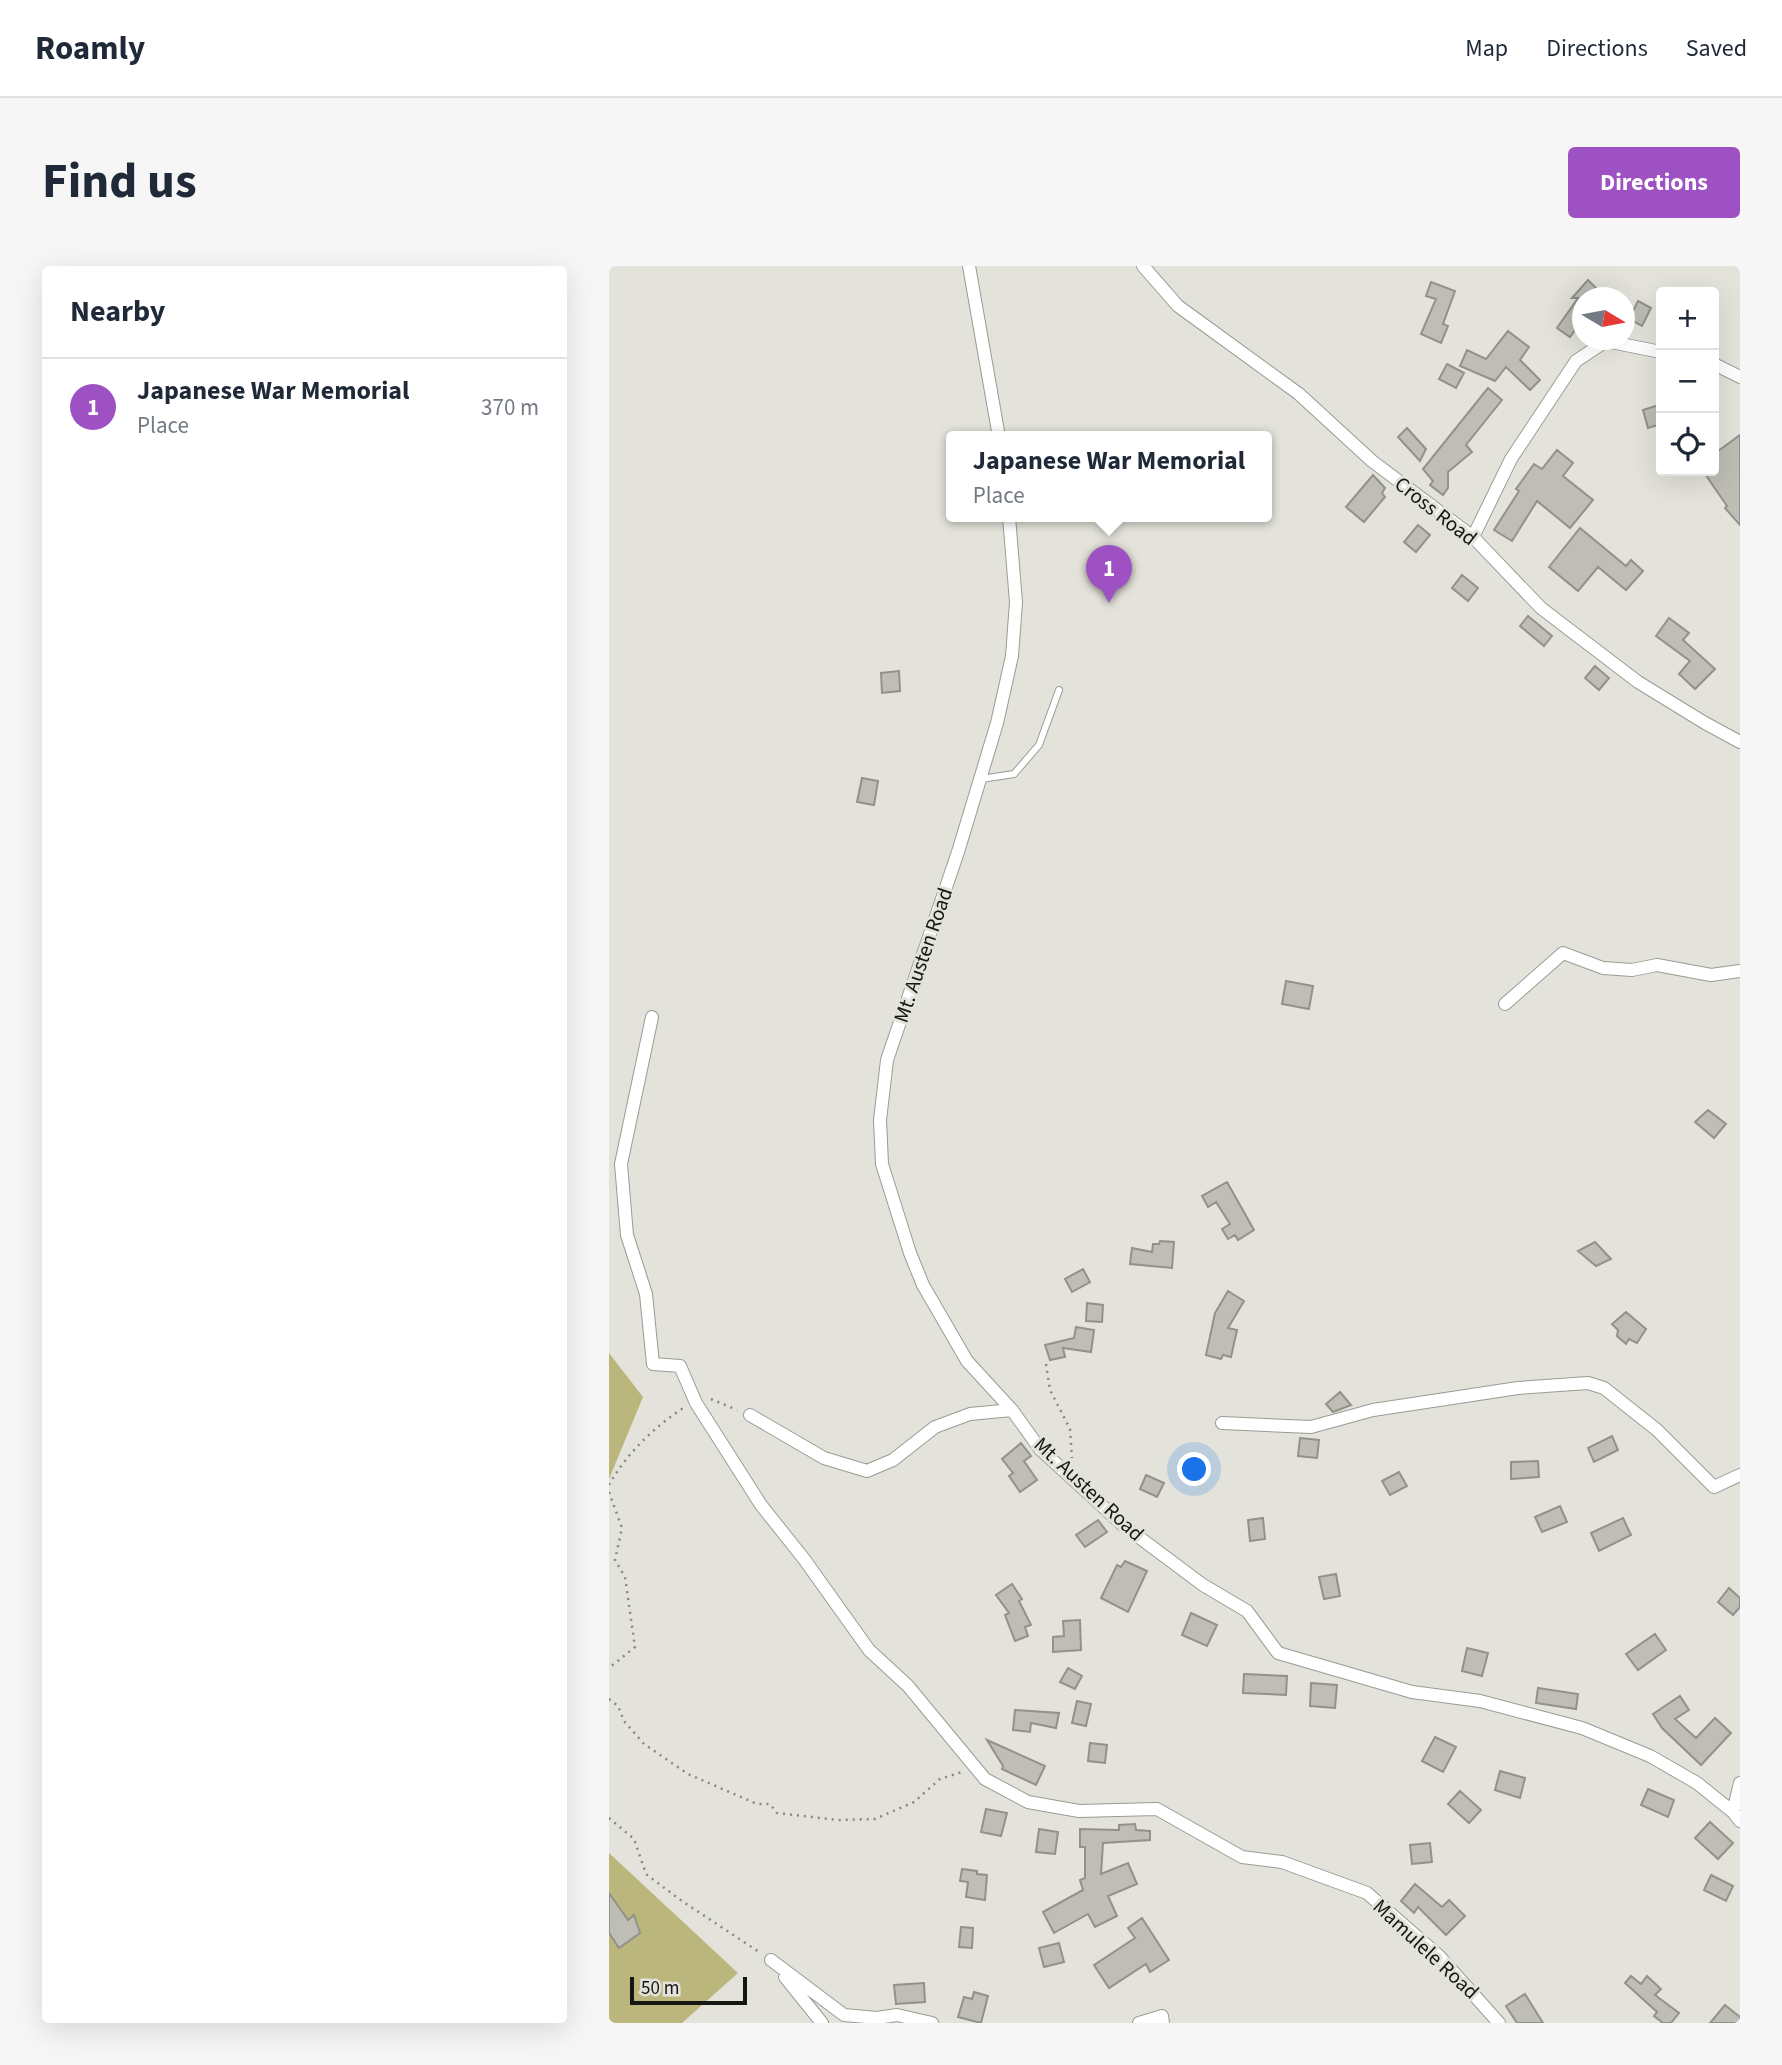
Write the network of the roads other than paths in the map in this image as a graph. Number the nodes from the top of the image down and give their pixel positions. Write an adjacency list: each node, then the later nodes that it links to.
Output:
1 (969, 266): 6 (street)
2 (1143, 266): 8 (street, Cross Road)
3 (1656, 351): 8 (street)
4 (1719, 366): 5 (street)
5 (1740, 377)
6 (998, 431)
7 (1009, 522): 11 (street, Mt. Austen Road)
8 (1473, 537): 10 (street, Cross Road)
9 (1059, 690): 11 (lane)
10 (1740, 742)
11 (981, 779): 15 (street, Mt. Austen Road)
12 (1740, 971): 13 (street)
13 (1505, 1004)
14 (652, 1017): 25 (street, Mamulele Road)
15 (1012, 1410): 16 (street); 20 (street, Mt. Austen Road)
16 (750, 1415)
17 (1222, 1423): 18 (street)
18 (1740, 1475)
19 (1740, 1783): 20 (street)
20 (1736, 1817)
21 (822, 2023): 22 (street)
22 (932, 2023)
23 (1139, 2023): 24 (street)
24 (1163, 2023)
25 (1499, 2023)

